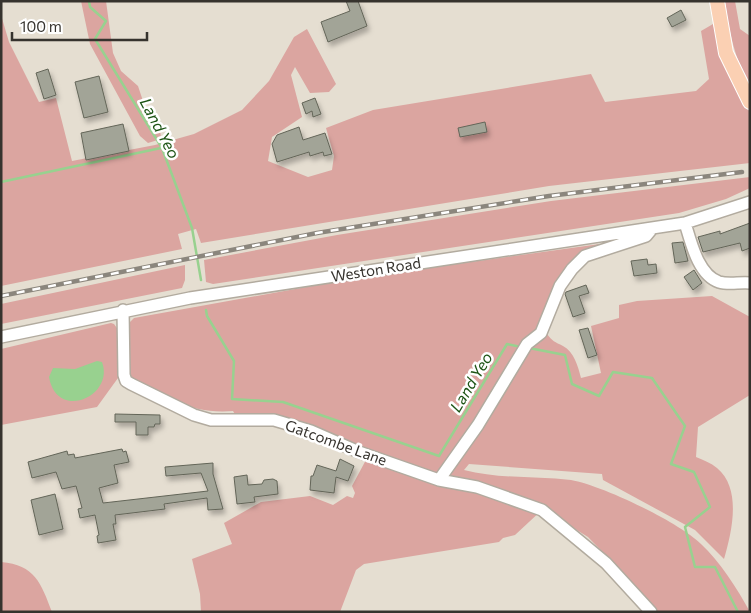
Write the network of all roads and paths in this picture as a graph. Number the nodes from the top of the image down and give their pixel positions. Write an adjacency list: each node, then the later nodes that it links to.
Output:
1 (717, 1): 2 (main road)
2 (750, 102)
3 (750, 202): 4 (street, Weston Road)
4 (685, 223): 5 (street, Weston Road); 6 (street)
5 (652, 228): 7 (street, Weston Road); 9 (street)
6 (750, 283)
7 (124, 310): 8 (street, Weston Road); 9 (street, Gatcombe Lane)
8 (1, 337)
9 (439, 480): 10 (street, Gatcombe Lane)
10 (651, 612)

